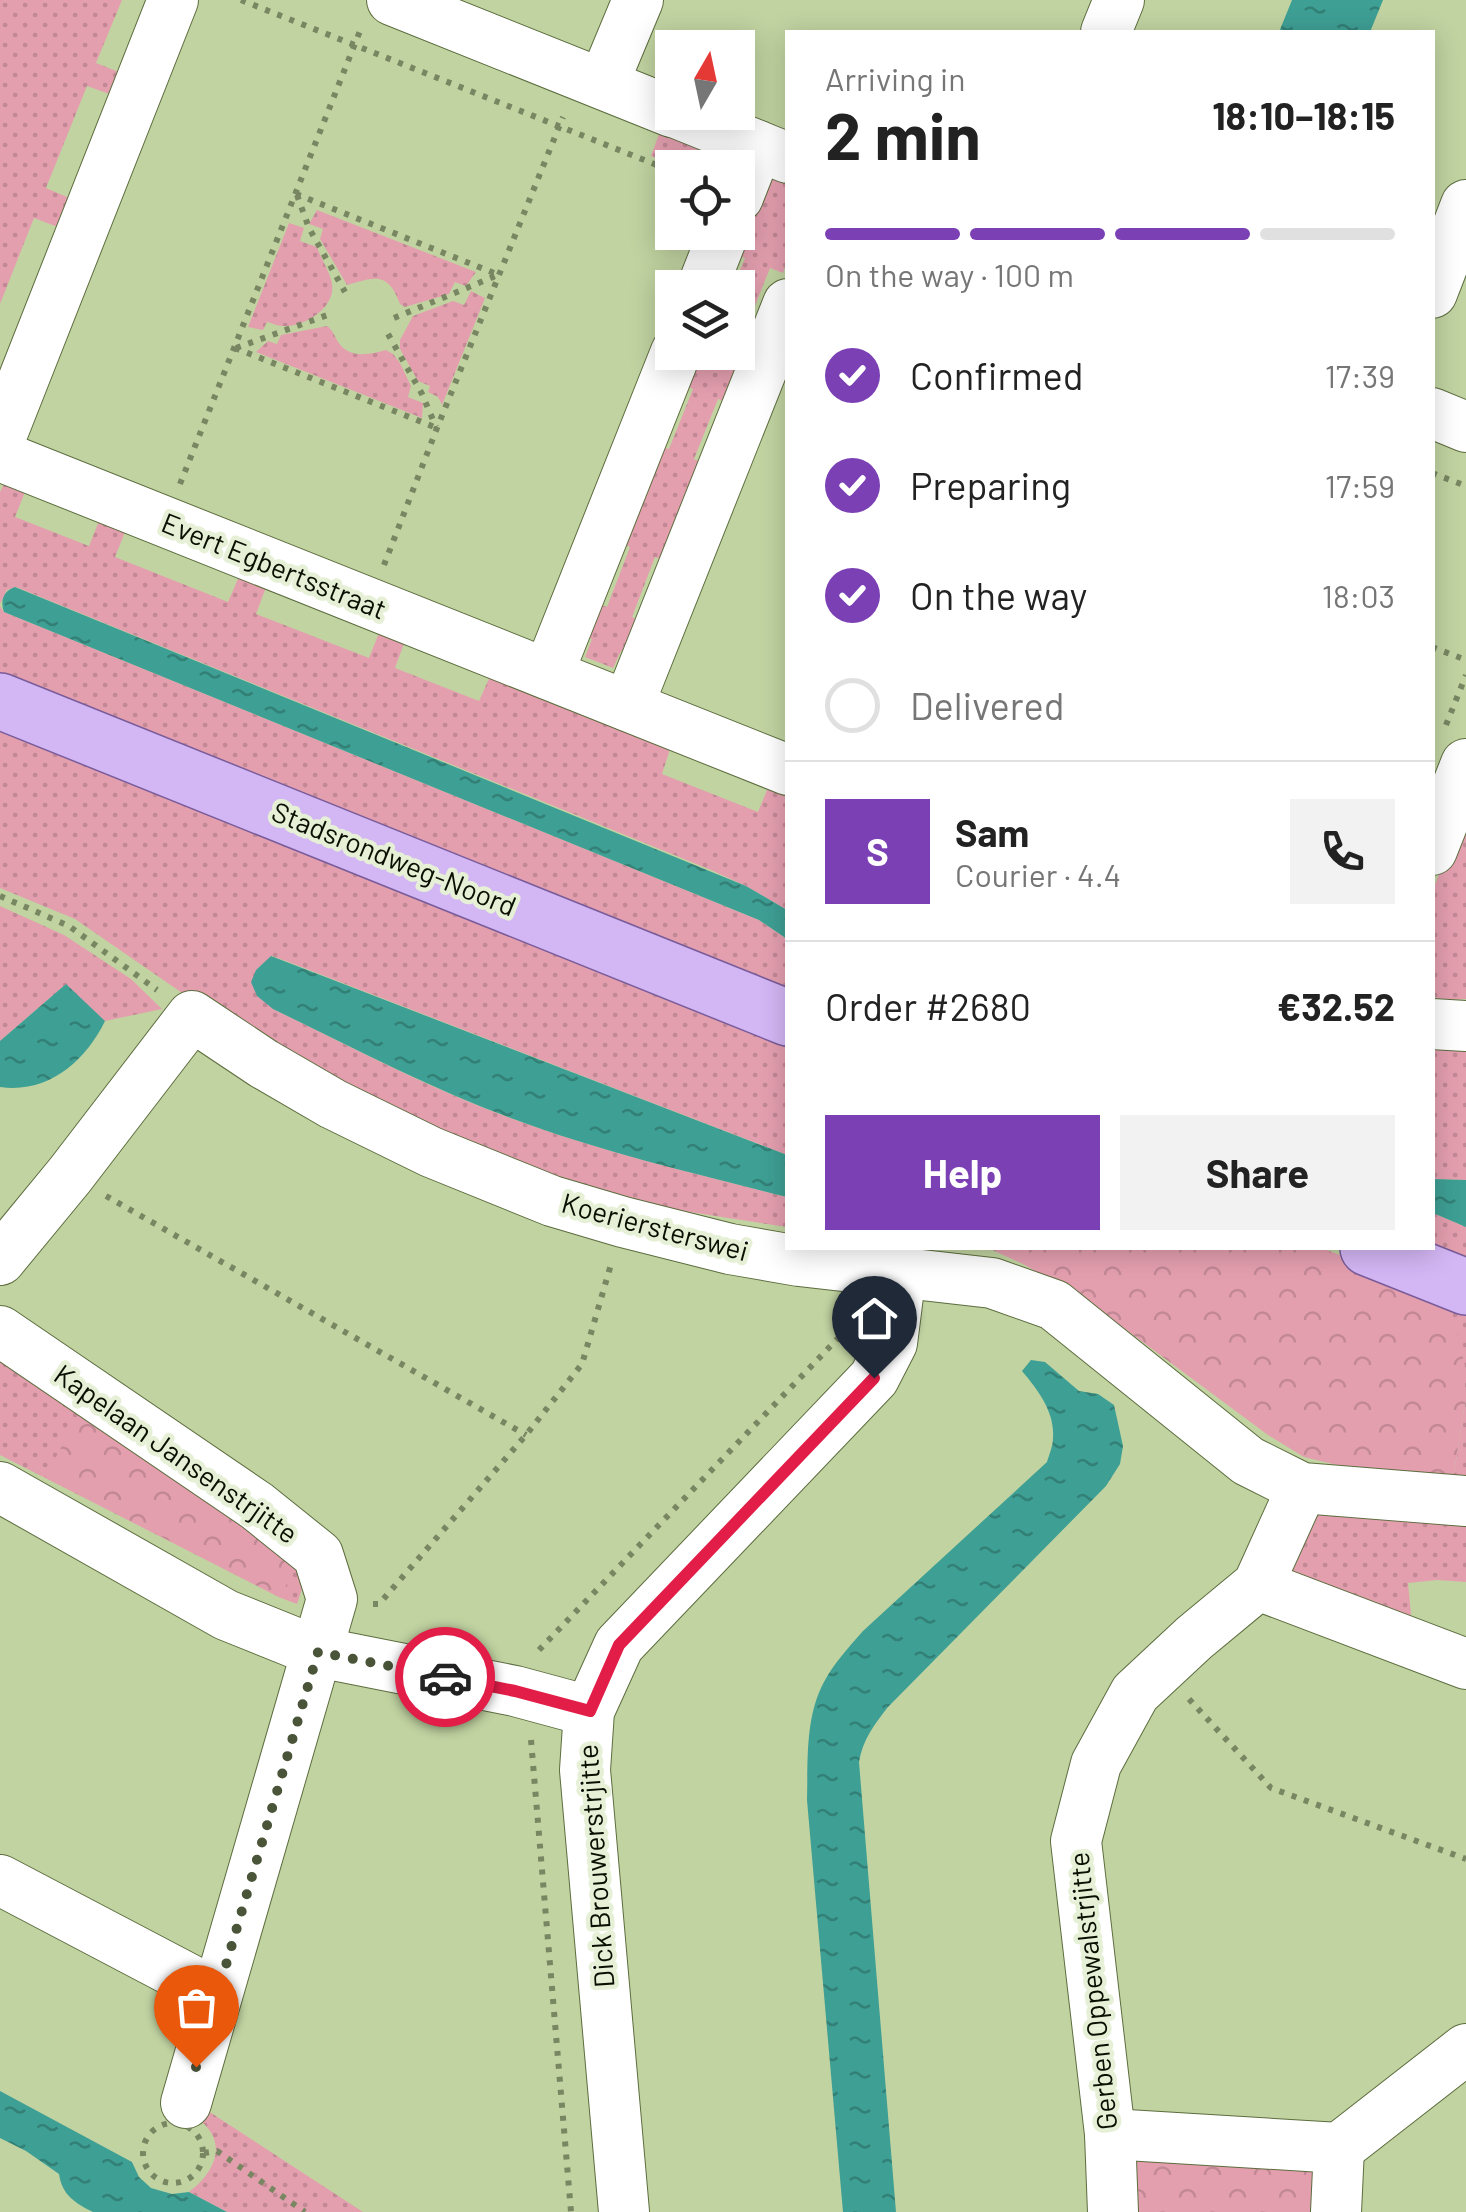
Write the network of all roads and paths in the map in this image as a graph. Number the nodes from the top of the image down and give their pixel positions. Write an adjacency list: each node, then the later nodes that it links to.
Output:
1 (173, 0): 29 (street)
2 (241, 0): 7 (path)
3 (638, 0): 8 (street)
4 (1119, 0): 6 (street)
5 (377, 15): 7 (path); 8 (street)
6 (1107, 30)
7 (355, 45): 10 (path); 15 (path)
8 (591, 80): 9 (street); 10 (path)
9 (655, 105)
10 (559, 126): 13 (path); 17 (path)
11 (718, 130): 12 (street)
12 (772, 152): 14 (street)
13 (655, 164)
14 (755, 174)
15 (296, 194): 17 (path); 19 (path); 24 (path)
16 (1466, 205): 18 (street)
17 (499, 275): 22 (path); 28 (path)
18 (1435, 285)
19 (345, 292)
20 (785, 312): 40 (street)
21 (333, 313): 24 (path)
22 (394, 318)
23 (388, 334): 28 (path)
24 (235, 348): 28 (path); 33 (path)
25 (669, 370): 37 (street)
26 (1435, 414): 27 (street)
27 (1466, 427)
28 (437, 428): 34 (path)
29 (0, 439)
30 (0, 456): 33 (street, Evert Egbertsstraat)
31 (1435, 474): 32 (path)
32 (1466, 486)
33 (165, 522): 34 (street, Evert Egbertsstraat)
34 (370, 604): 37 (street, Evert Egbertsstraat)
35 (1435, 648): 36 (path)
36 (1466, 660)
37 (548, 674): 40 (street, Evert Egbertsstraat)
38 (1466, 675): 41 (path)
39 (0, 701): 46 (main road, Stadsrondweg-Noord)
40 (628, 706): 42 (street, Evert Egbertsstraat)
41 (1456, 745): 43 (street)
42 (785, 769)
43 (1435, 837)
44 (0, 896): 45 (path)
45 (192, 1016): 49 (street); 50 (street, Koeriersterswei)
46 (785, 1017)
47 (1435, 1024): 48 (street)
48 (1466, 1026)
49 (70, 1175): 52 (street); 57 (path)
50 (624, 1222): 53 (street, Koeriersterswei); 57 (path)
51 (1373, 1250): 54 (main road)
52 (0, 1260)
53 (902, 1272): 59 (street, Koeriersterswei); 67 (street, Dick Brouwerstrjitte)
54 (1466, 1286)
55 (847, 1329): 66 (path)
56 (0, 1331): 62 (street, Kapelaan Jansenstrjitte)
57 (526, 1435): 62 (path)
58 (0, 1488): 63 (street)
59 (1302, 1488): 60 (street, Koeriersterswei); 61 (street, Gerben Oppewalstrjitte)
60 (1466, 1500)
61 (1258, 1585): 64 (street); 65 (street, Gerben Oppewalstrjitte)
62 (332, 1600): 63 (street)
63 (318, 1652): 66 (street); 70 (street)
64 (1466, 1664)
65 (1161, 1669): 68 (path); 73 (street, Gerben Oppewalstrjitte)
66 (521, 1692): 67 (street); 77 (path)
67 (590, 1711): 78 (street, Dick Brouwerstrjitte)
68 (1466, 1858)
69 (0, 1880): 70 (street)
70 (216, 1994): 72 (street)
71 (1466, 2049): 74 (street)
72 (186, 2103)
73 (1110, 2134): 74 (street); 79 (street, Gerben Oppewalstrjitte)
74 (1339, 2148): 80 (street)
75 (204, 2153): 75 (path); 76 (path)
76 (305, 2212)
77 (571, 2212)
78 (624, 2212)
79 (1113, 2212)
80 (1336, 2212)

